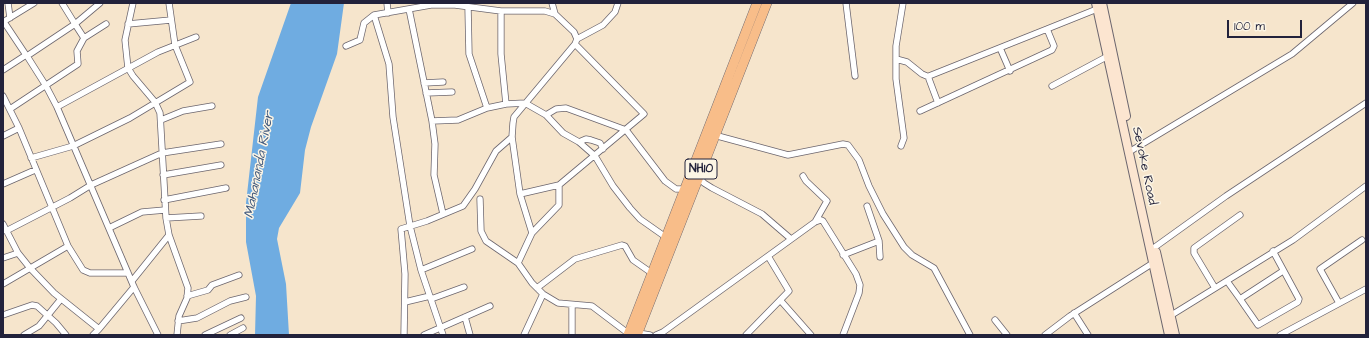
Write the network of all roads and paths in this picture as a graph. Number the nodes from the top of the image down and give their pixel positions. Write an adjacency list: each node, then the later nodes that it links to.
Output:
1 (8, 3): 24 (street)
2 (34, 3): 24 (street)
3 (62, 3): 27 (street)
4 (100, 3): 27 (street)
5 (133, 3): 29 (street)
6 (169, 3): 25 (street)
7 (387, 3): 21 (street)
8 (552, 3): 22 (street)
9 (618, 3): 33 (street)
10 (757, 3): 89 (highway)
11 (767, 3): 67 (highway, NH10)
12 (846, 3): 43 (street)
13 (903, 3): 39 (street)
14 (1353, 3): 75 (street)
15 (430, 4): 16 (street); 19 (street)
16 (461, 5): 18 (street)
17 (1098, 5): 30 (street); 38 (main road, Sevoke Road); 75 (main road, Sevoke Road)
18 (468, 8): 20 (street); 59 (street)
19 (409, 9): 21 (street); 46 (street)
20 (500, 11): 22 (street); 56 (street)
21 (388, 13): 23 (street)
22 (555, 14): 33 (street)
23 (374, 15): 35 (street); 102 (street)
24 (10, 18): 26 (street)
25 (172, 20): 29 (street); 34 (street)
26 (3, 22): 37 (street)
27 (75, 24): 32 (street); 37 (street)
28 (106, 24): 32 (street)
29 (128, 24): 40 (street)
30 (1047, 29): 36 (street); 42 (street)
31 (196, 37): 34 (street)
32 (84, 38): 47 (street)
33 (576, 42): 53 (street); 66 (street)
34 (175, 45): 40 (street); 52 (street)
35 (346, 46)
36 (1000, 48): 42 (street); 44 (street)
37 (26, 55): 41 (street); 47 (street)
38 (1108, 56): 48 (street); 75 (main road, Sevoke Road)
39 (896, 59): 44 (street); 73 (street)
40 (128, 68): 52 (street); 58 (street)
41 (3, 70)
42 (1010, 71): 54 (street)
43 (855, 76)
44 (929, 77): 54 (street)
45 (443, 82): 46 (street)
46 (424, 83): 50 (street)
47 (46, 86): 58 (street); 60 (street)
48 (1052, 86)
49 (452, 92): 50 (street)
50 (426, 93): 64 (street)
51 (3, 96): 60 (street)
52 (155, 102): 63 (street); 72 (street)
53 (525, 103): 56 (street); 62 (street); 69 (street)
54 (938, 103): 61 (street)
55 (1366, 103): 112 (street)
56 (506, 104): 59 (street)
57 (212, 106): 63 (street)
58 (57, 107): 72 (street)
59 (487, 108): 64 (street)
60 (10, 109): 65 (street)
61 (920, 111)
62 (546, 114): 66 (street); 70 (street)
63 (160, 120): 76 (street)
64 (432, 121): 96 (street)
65 (19, 128): 68 (street); 78 (street)
66 (626, 130): 74 (street); 89 (street)
67 (714, 135): 82 (highway, NH10); 177 (street)
68 (3, 136)
69 (512, 137): 90 (street); 96 (street)
70 (579, 142): 74 (street); 77 (street)
71 (221, 144): 76 (street)
72 (73, 146): 78 (street); 85 (street)
73 (900, 146)
74 (603, 149): 77 (street)
75 (1131, 150): 112 (main road, Sevoke Road)
76 (162, 153): 81 (street); 85 (street)
77 (595, 156): 86 (street); 107 (street)
78 (31, 158): 80 (street)
79 (221, 165): 81 (street)
80 (36, 170): 84 (street); 93 (street)
81 (162, 175): 92 (street)
82 (698, 176): 89 (highway, NH10); 108 (street)
83 (803, 176): 100 (street)
84 (3, 184)
85 (90, 185): 93 (street); 103 (street)
86 (559, 185): 90 (street); 105 (street)
87 (1366, 186): 114 (street)
88 (226, 188): 92 (street)
89 (688, 190): 107 (highway); 158 (highway, NH10)
90 (520, 194): 105 (street)
91 (480, 199): 120 (street)
92 (164, 200): 95 (street)
93 (51, 206): 104 (street); 111 (street)
94 (867, 206): 110 (street)
95 (165, 210): 99 (street); 103 (street)
96 (443, 214): 102 (street)
97 (1240, 215): 134 (street)
98 (201, 216): 99 (street)
99 (166, 218): 106 (street)
100 (815, 222): 108 (street); 116 (street)
101 (3, 224): 104 (street)
102 (410, 226): 123 (street); 143 (street)
103 (109, 228): 125 (street)
104 (6, 231): 115 (street)
105 (532, 233): 120 (street)
106 (169, 235): 128 (street); 137 (street)
107 (667, 238): 126 (highway)
108 (791, 239): 117 (street)
109 (1362, 240): 144 (street)
110 (879, 241): 116 (street); 118 (street)
111 (68, 246): 122 (street); 125 (street)
112 (1153, 248): 121 (main road, Sevoke Road); 150 (main road, Sevoke Road)
113 (472, 249): 123 (street)
114 (1273, 251): 124 (street); 129 (street)
115 (18, 253): 119 (street); 122 (street)
116 (843, 255): 176 (street)
117 (768, 256): 142 (street); 173 (street)
118 (880, 256)
119 (3, 258)
120 (518, 263): 133 (street)
121 (1153, 263): 147 (street); 181 (main road, Sevoke Road)
122 (30, 268): 130 (street); 140 (street)
123 (422, 270): 139 (street)
124 (1283, 271): 141 (street); 141 (street)
125 (128, 273): 128 (street)
126 (653, 274): 133 (street); 158 (highway)
127 (239, 275): 137 (street)
128 (132, 281): 131 (street)
129 (1227, 281): 134 (street); 141 (street)
130 (3, 284)
131 (134, 287): 156 (street); 162 (street)
132 (464, 287): 139 (street)
133 (537, 288): 136 (street)
134 (1215, 288): 150 (street)
135 (1366, 290): 144 (street)
136 (543, 294): 146 (street); 170 (street)
137 (187, 296): 154 (street)
138 (246, 297): 154 (street)
139 (430, 298): 143 (street); 157 (street)
140 (61, 299): 149 (street); 156 (street)
141 (1240, 299)
142 (781, 301): 174 (street); 175 (street)
143 (405, 302): 166 (street)
144 (1339, 303): 183 (street)
145 (490, 306): 151 (street)
146 (572, 306): 158 (street); 171 (street)
147 (1074, 313): 179 (street); 180 (street)
148 (3, 315): 149 (street)
149 (48, 316): 159 (street); 160 (street)
150 (1170, 316): 182 (main road, Sevoke Road)
151 (465, 317): 157 (street); 169 (street)
152 (241, 318): 164 (street)
153 (995, 320): 178 (street)
154 (178, 321): 163 (street)
155 (243, 328): 165 (street)
156 (99, 329): 161 (street)
157 (440, 329): 167 (street); 168 (street)
158 (633, 334): 172 (street)
159 (24, 335)
160 (66, 335)
161 (93, 335)
162 (157, 335)
163 (177, 335)
164 (204, 335)
165 (230, 335)
166 (404, 335)
167 (424, 335)
168 (443, 335)
169 (470, 335)
170 (524, 335)
171 (572, 335)
172 (650, 335)
173 (658, 335)
174 (746, 335)
175 (811, 335)
176 (843, 335)
177 (970, 335)
178 (1007, 335)
179 (1045, 335)
180 (1088, 335)
181 (1169, 335)
182 (1175, 335)
183 (1280, 335)

